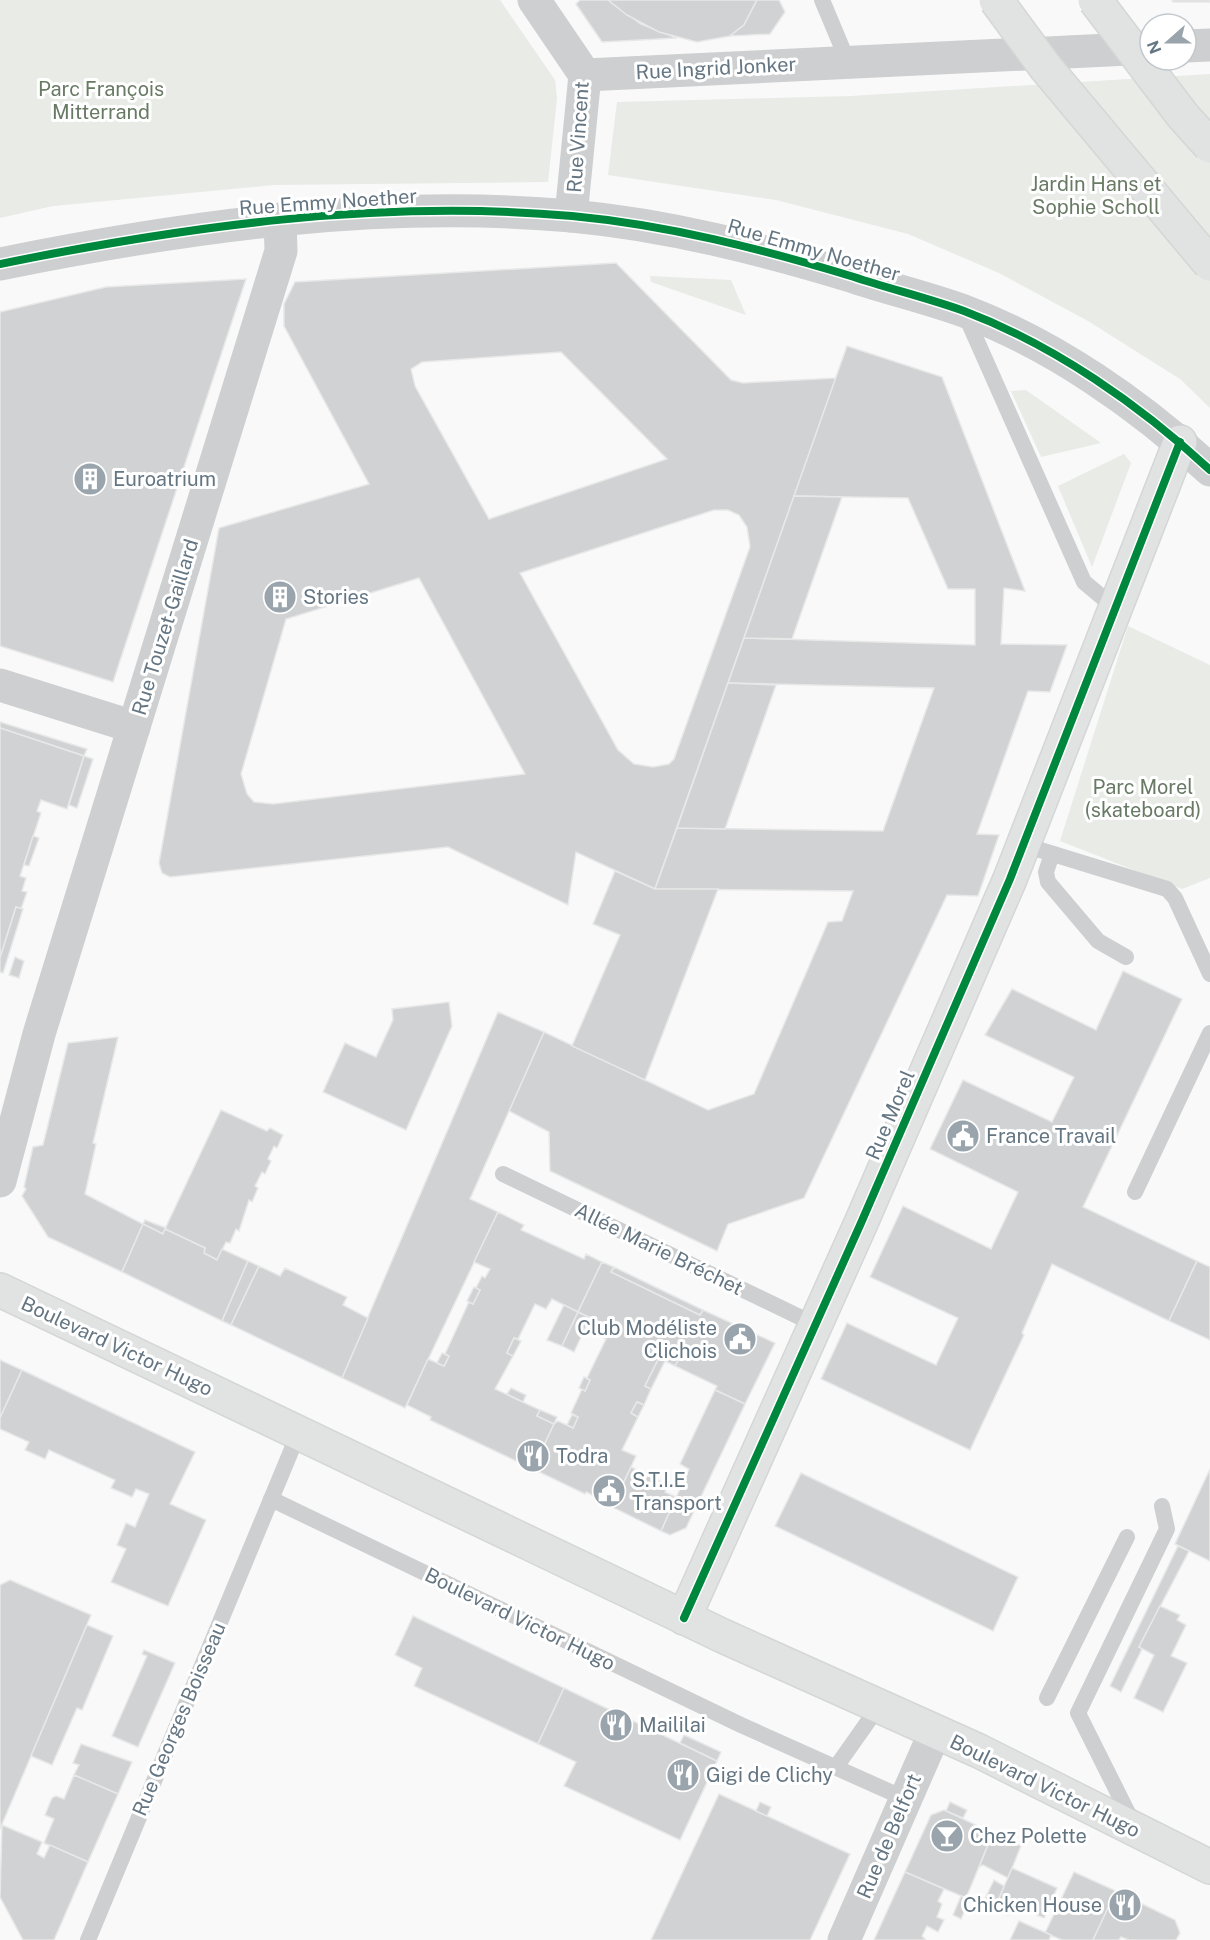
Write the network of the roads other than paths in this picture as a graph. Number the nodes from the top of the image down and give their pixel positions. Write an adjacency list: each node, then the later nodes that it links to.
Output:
1 (534, 0): 7 (street, Rue Vincent)
2 (822, 0): 6 (lane)
3 (996, 0): 12 (main road, bridge)
4 (1095, 0): 8 (main road, bridge)
5 (1138, 49): 6 (street, Rue Ingrid Jonker)
6 (848, 62): 7 (street, Rue Ingrid Jonker)
7 (585, 75): 9 (street, Rue Vincent)
8 (1210, 146)
9 (571, 216): 10 (street, Rue Emmy Noether); 13 (street, Rue Emmy Noether)
10 (280, 219): 11 (street, Rue Emmy Noether); 18 (street, Rue Touzet-Gaillard)
11 (0, 264)
12 (1210, 264)
13 (951, 307): 14 (street, Rue Emmy Noether); 16 (lane)
14 (1180, 442): 15 (street, Rue Emmy Noether); 16 (main road, Rue Morel)
15 (1210, 470)
16 (1112, 614): 19 (main road, Rue Morel)
17 (0, 685): 18 (street)
18 (134, 727): 26 (street, Rue Touzet-Gaillard)
19 (1038, 850): 20 (lane); 22 (lane); 29 (main road, Rue Morel)
20 (1191, 933): 21 (lane); 23 (lane)
21 (1210, 941)
22 (1126, 957)
23 (1210, 974)
24 (1210, 1033): 27 (lane)
25 (503, 1174): 29 (lane, Allée Marie Bréchet)
26 (0, 1181)
27 (1135, 1192)
28 (0, 1290): 30 (main road, Boulevard Victor Hugo)
29 (814, 1324): 34 (main road, Rue Morel)
30 (299, 1432): 31 (lane); 34 (main road, Boulevard Victor Hugo)
31 (271, 1499): 38 (lane, Boulevard Victor Hugo); 42 (lane, Rue Georges Boisseau)
32 (1162, 1506): 40 (lane)
33 (1127, 1537): 35 (lane)
34 (684, 1618): 36 (main road, Boulevard Victor Hugo)
35 (1047, 1698)
36 (879, 1706): 37 (main road, Boulevard Victor Hugo); 38 (lane)
37 (934, 1732): 39 (street, Rue de Belfort); 40 (main road, Boulevard Victor Hugo)
38 (836, 1767): 39 (lane, Boulevard Victor Hugo)
39 (906, 1799): 43 (street, Rue de Belfort)
40 (1137, 1832): 41 (main road, Boulevard Victor Hugo)
41 (1210, 1867)
42 (88, 1940)
43 (844, 1940)

